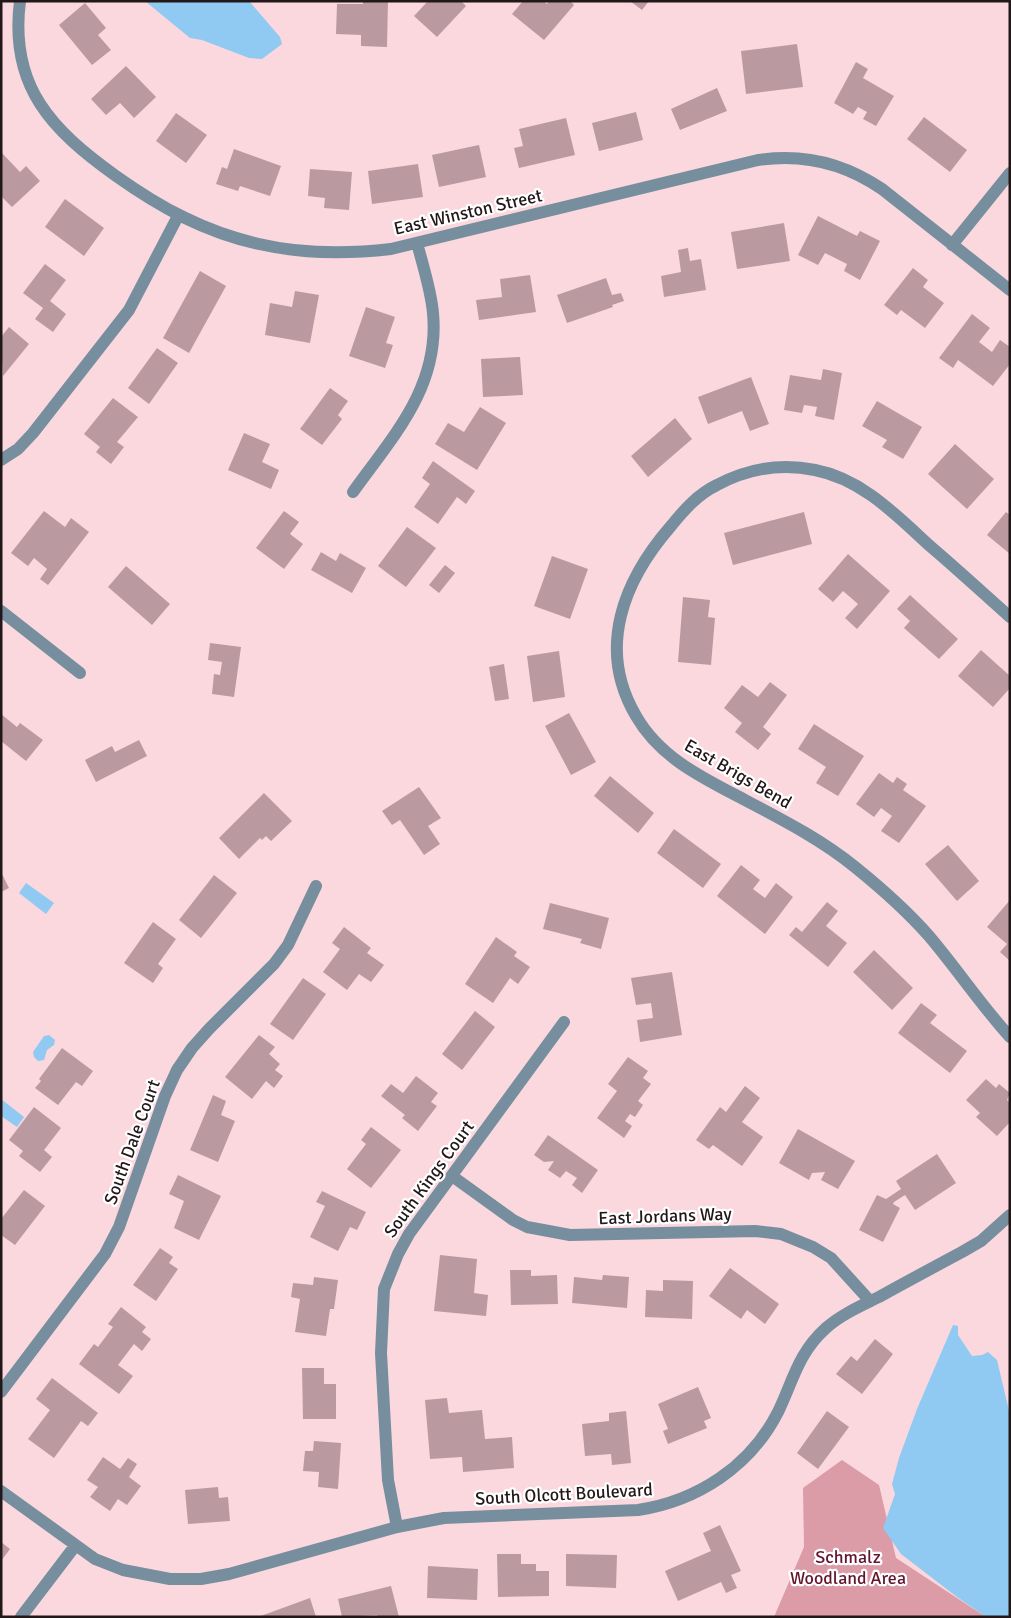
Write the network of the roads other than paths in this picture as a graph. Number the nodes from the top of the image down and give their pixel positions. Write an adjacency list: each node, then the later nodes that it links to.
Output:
1 (20, 1): 3 (street, East Winston Street)
2 (1010, 173): 5 (street)
3 (178, 216): 4 (street, East Winston Street); 7 (street)
4 (417, 243): 5 (street, East Winston Street); 8 (street)
5 (952, 245): 6 (street, East Winston Street)
6 (1010, 290)
7 (1, 460)
8 (353, 492)
9 (1, 610): 11 (street)
10 (1010, 617): 14 (street, East Brigs Bend)
11 (80, 673)
12 (316, 886): 18 (street, South Dale Court)
13 (564, 1022): 15 (street, South Kings Court)
14 (1010, 1037)
15 (452, 1176): 17 (street, East Jordans Way); 20 (street, South Kings Court)
16 (1009, 1217): 17 (street, South Olcott Boulevard)
17 (870, 1301): 20 (street, South Olcott Boulevard)
18 (1, 1392)
19 (1, 1492): 21 (street, South Olcott Boulevard)
20 (397, 1527): 21 (street, South Olcott Boulevard)
21 (75, 1546): 22 (street)
22 (21, 1617)

